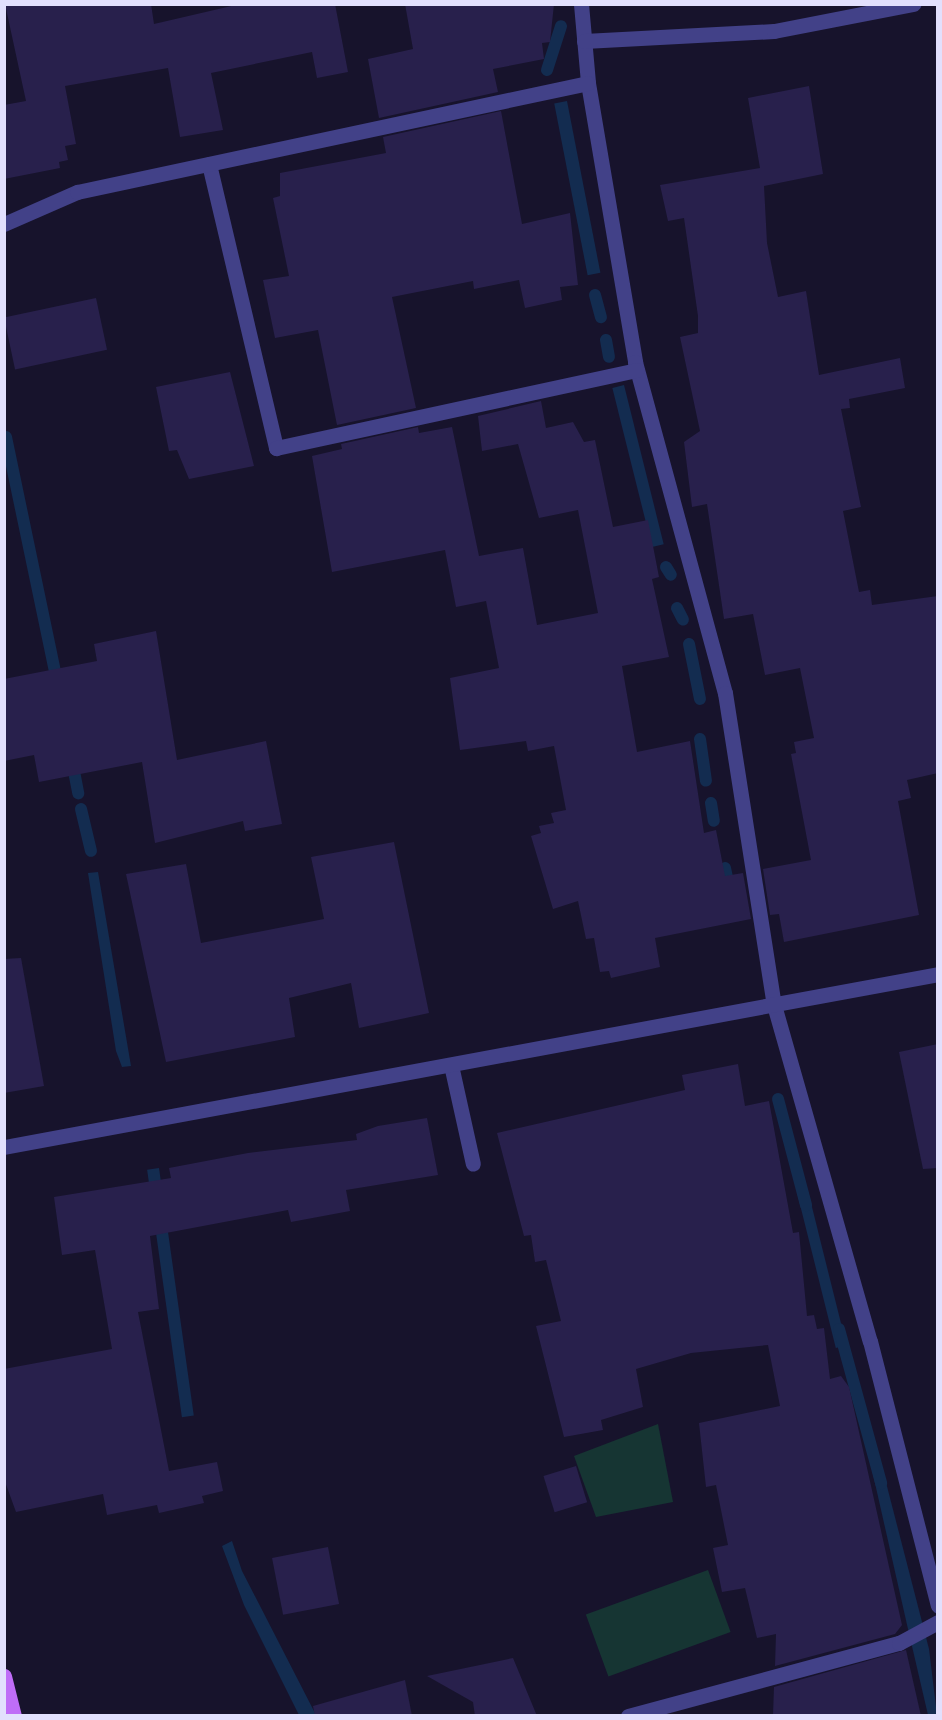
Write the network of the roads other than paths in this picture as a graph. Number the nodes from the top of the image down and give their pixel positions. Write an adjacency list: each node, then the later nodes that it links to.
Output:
1 (581, 4): 3 (street)
2 (913, 4): 3 (street)
3 (584, 41): 4 (street)
4 (588, 83): 5 (street); 7 (street)
5 (209, 164): 6 (street); 7 (street)
6 (4, 224)
7 (637, 369): 9 (street)
8 (938, 974): 9 (street)
9 (774, 1005): 10 (street); 13 (street)
10 (451, 1065): 11 (street); 12 (street)
11 (4, 1147)
12 (473, 1164)
13 (938, 1605)
14 (938, 1622): 16 (street)
15 (4, 1676): 17 (main road)
16 (651, 1713): 18 (street)
17 (14, 1716)
18 (628, 1716)

